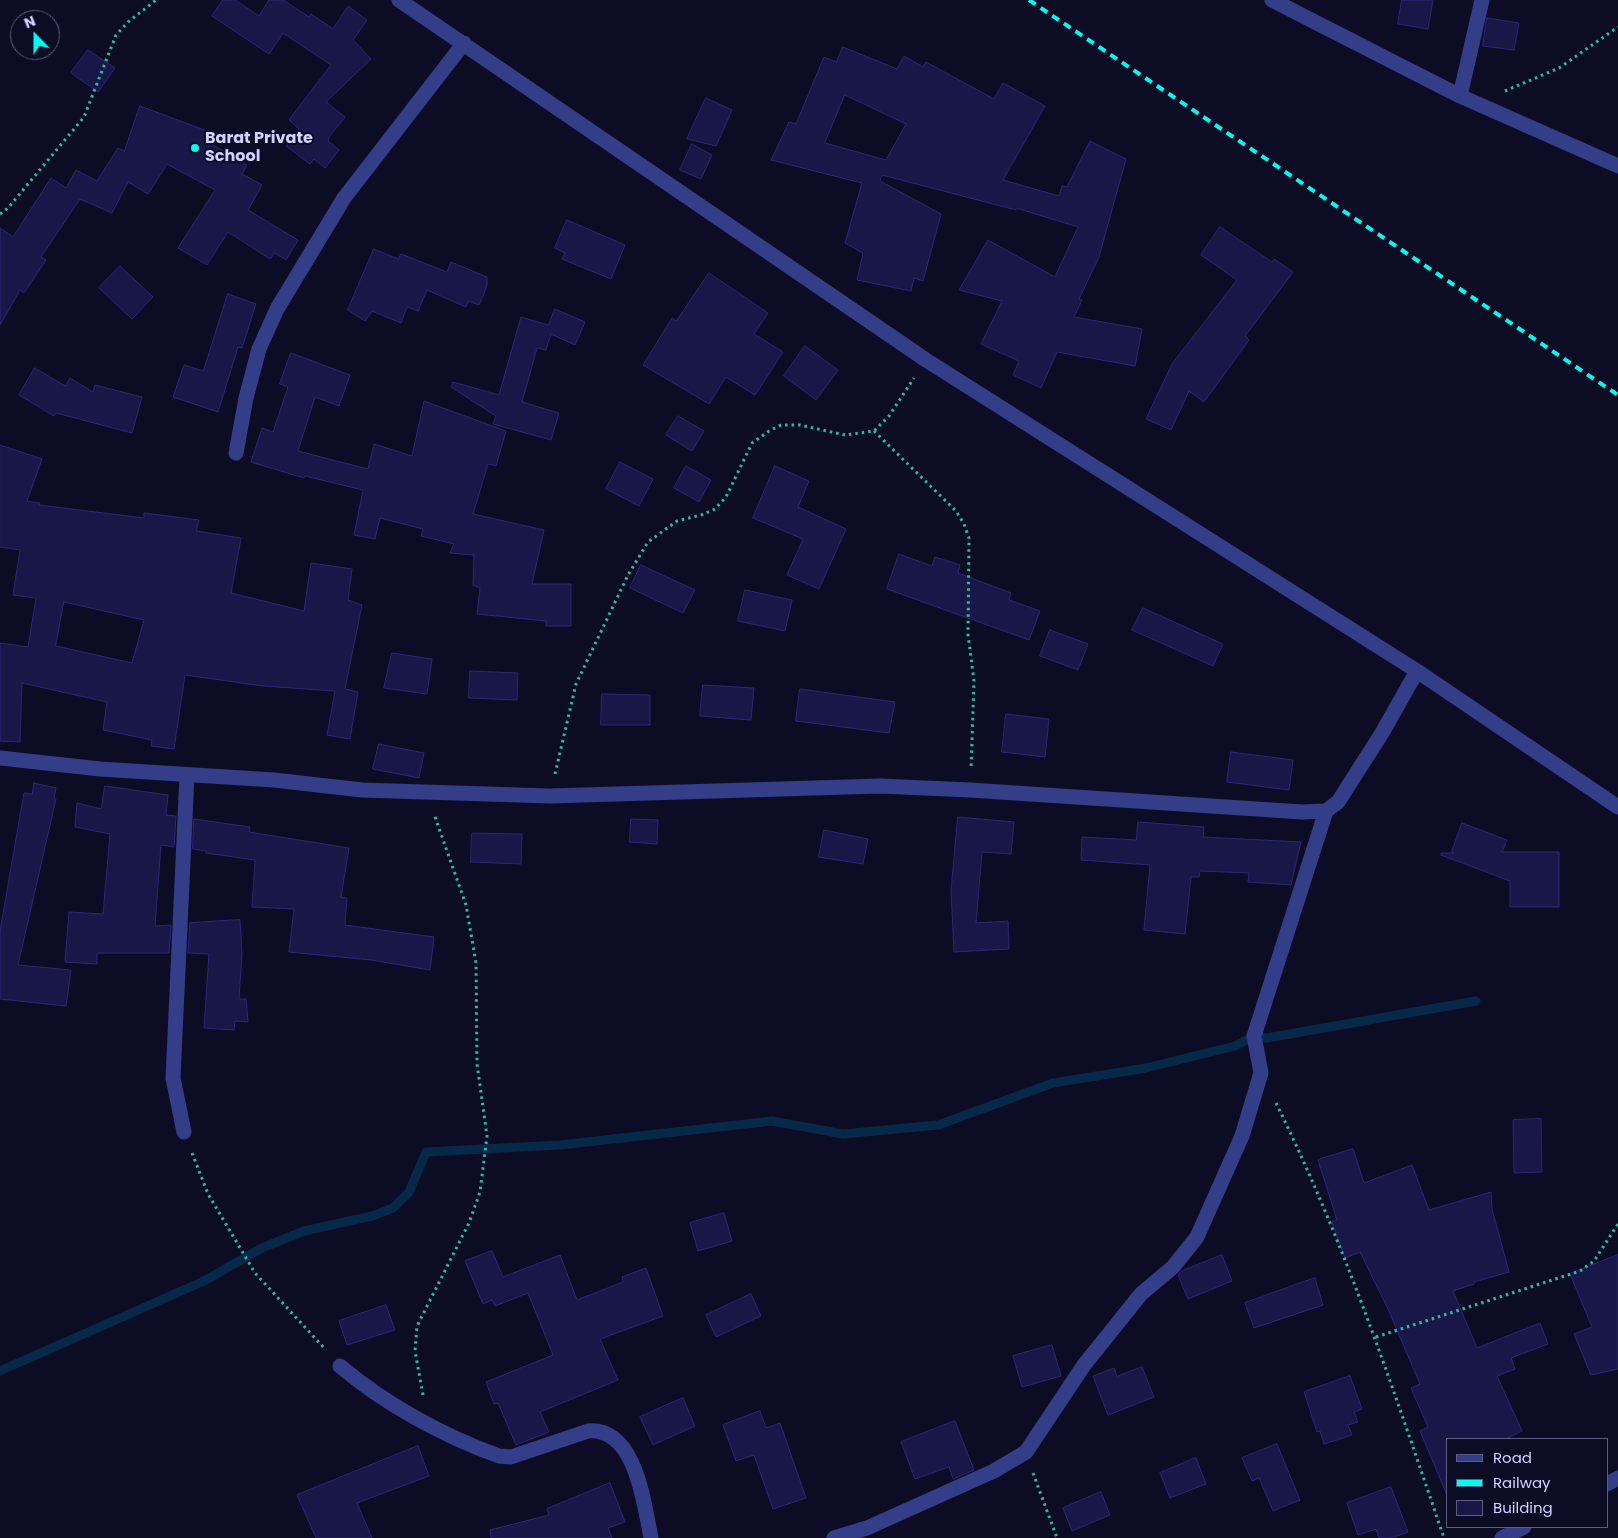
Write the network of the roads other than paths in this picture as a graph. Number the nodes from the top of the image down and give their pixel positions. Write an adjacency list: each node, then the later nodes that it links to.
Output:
1 (399, 0): 4 (street)
2 (1272, 0): 5 (street)
3 (1482, 0): 5 (street)
4 (464, 43): 7 (street); 8 (street)
5 (1460, 96): 6 (street)
6 (1618, 166)
7 (236, 453)
8 (1417, 671): 11 (street); 12 (street)
9 (0, 758): 10 (street)
10 (187, 775): 12 (street); 13 (street)
11 (1618, 807)
12 (1326, 811): 17 (street)
13 (184, 1132)
14 (340, 1366): 16 (street)
15 (1522, 1528): 18 (street)
16 (651, 1538)
17 (834, 1538)
18 (1502, 1538)

